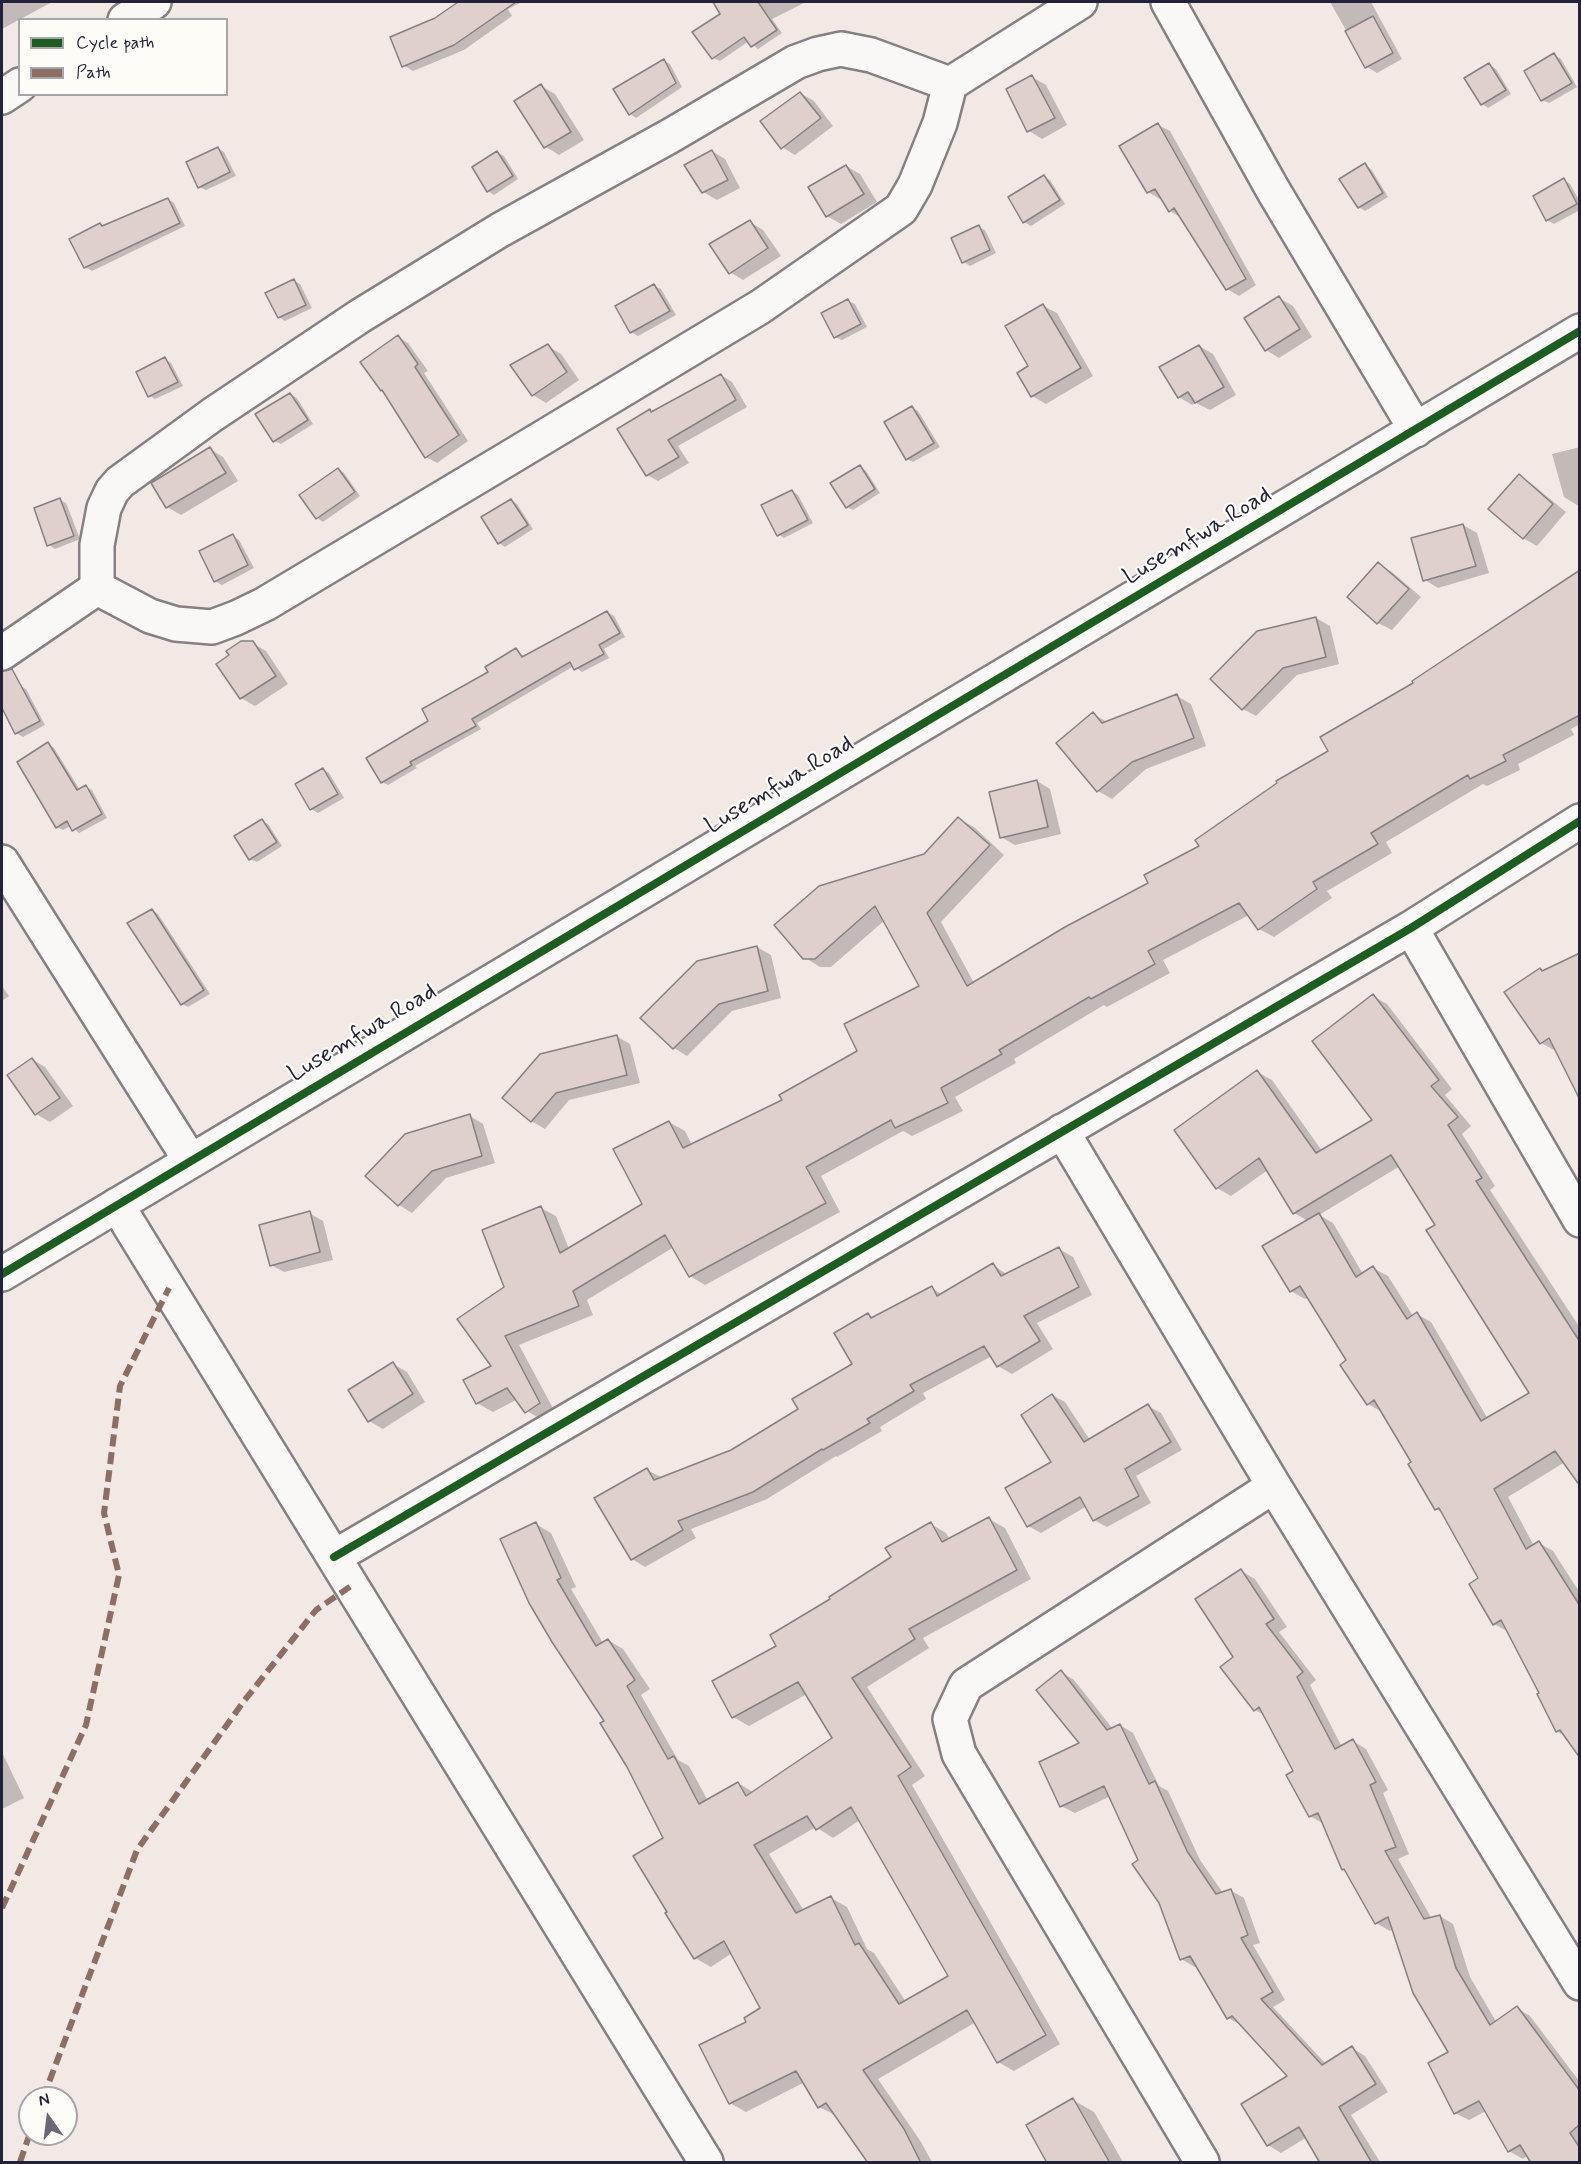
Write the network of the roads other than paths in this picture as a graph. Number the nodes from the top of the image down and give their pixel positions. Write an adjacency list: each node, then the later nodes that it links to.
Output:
1 (154, 2): 4 (street)
2 (1080, 2): 5 (street)
3 (1168, 2): 9 (street)
4 (128, 18)
5 (950, 84): 10 (street); 10 (street)
6 (18, 86): 7 (street)
7 (2, 96)
8 (1580, 331): 9 (street, Lusemfwa Road)
9 (1416, 430): 16 (street, Lusemfwa Road)
10 (97, 588): 11 (street)
11 (2, 653)
12 (1580, 821): 14 (street)
13 (2, 862): 16 (street)
14 (1411, 928): 15 (street); 18 (street)
15 (1062, 1131): 20 (street); 21 (street)
16 (190, 1160): 17 (street, Lusemfwa Road)
17 (117, 1205): 19 (street, Lusemfwa Road); 21 (street)
18 (1580, 1220)
19 (2, 1274)
20 (1274, 1486): 22 (street); 24 (street)
21 (334, 1557): 23 (street)
22 (1580, 1983)
23 (706, 2163)
24 (1202, 2163)

